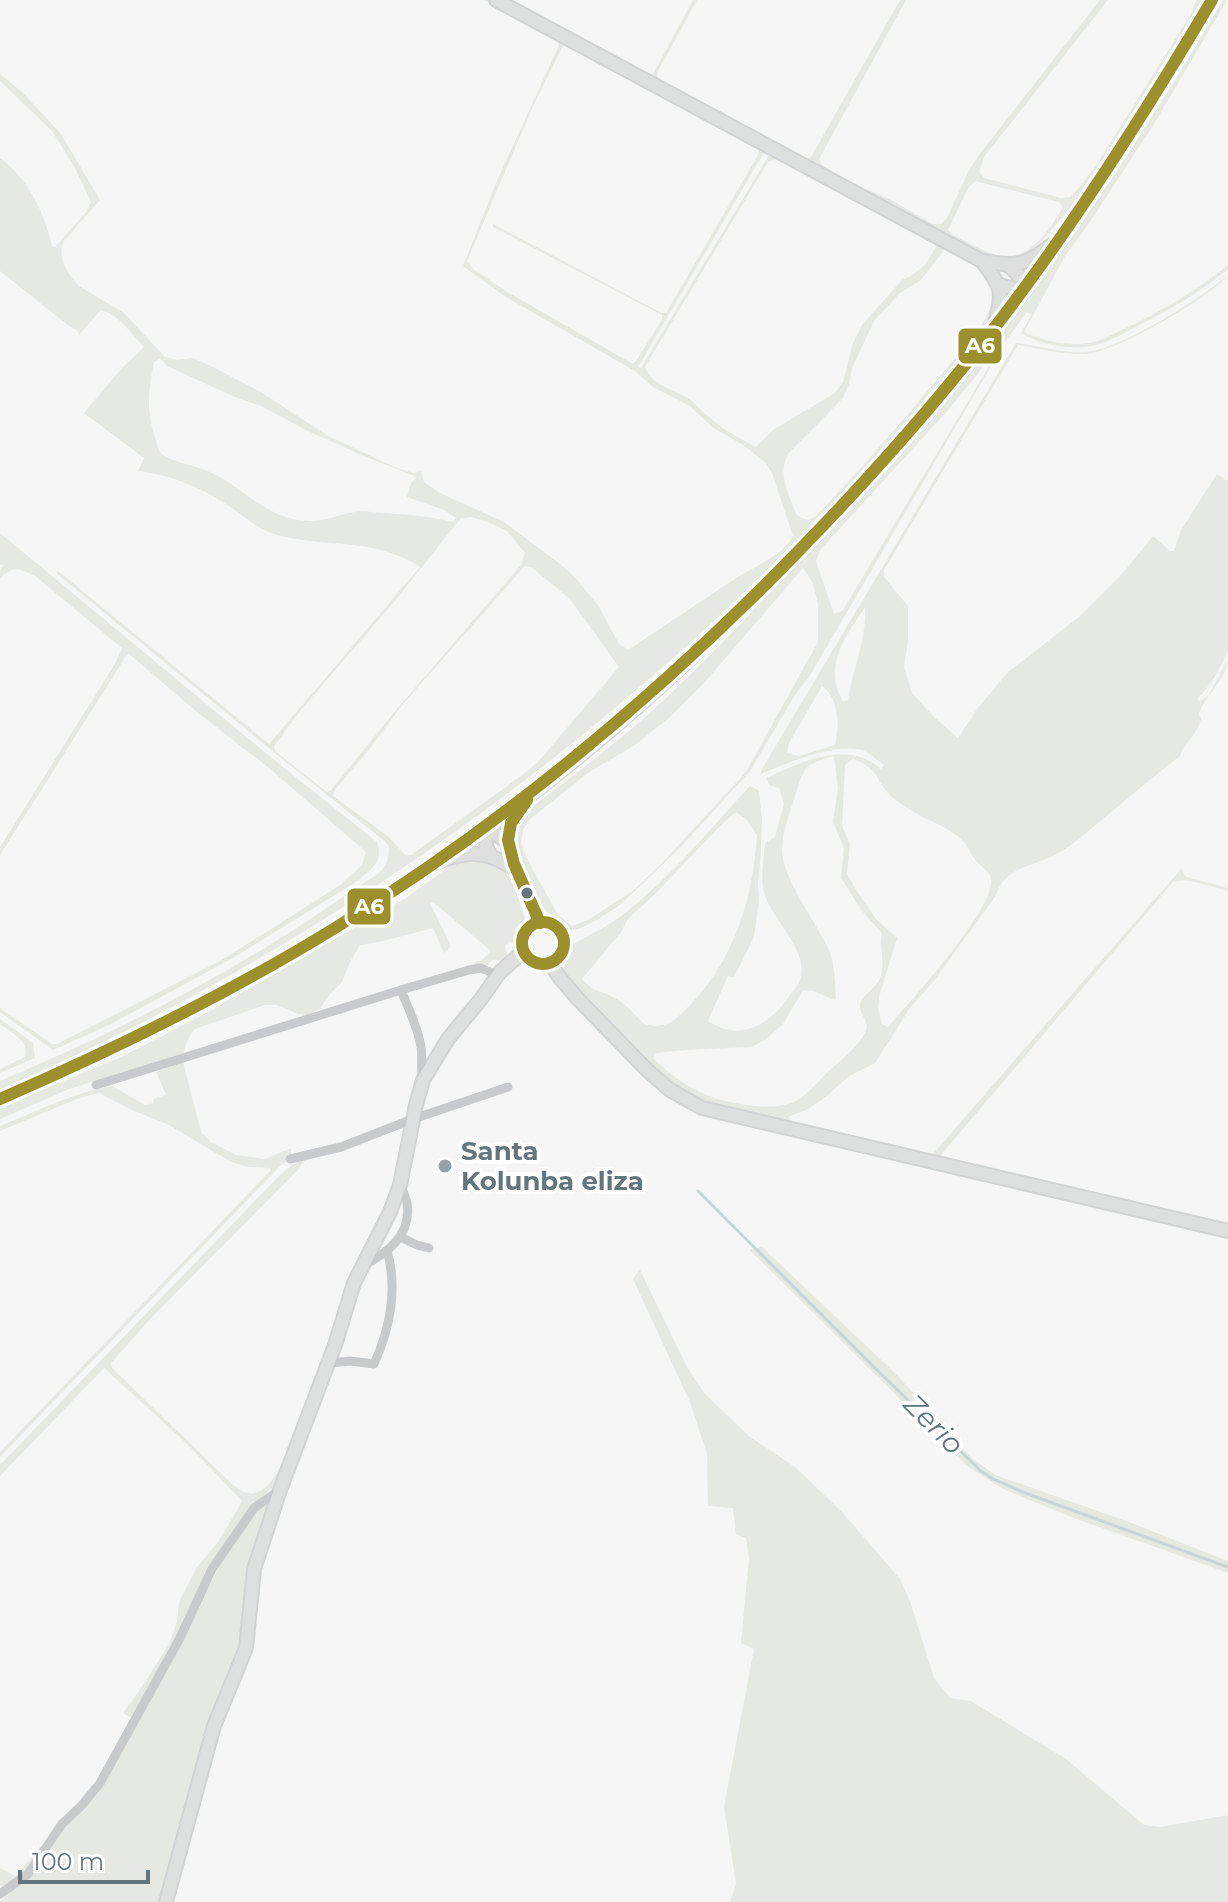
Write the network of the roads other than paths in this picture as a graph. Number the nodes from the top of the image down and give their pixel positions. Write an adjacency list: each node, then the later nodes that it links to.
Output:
1 (496, 0): 4 (street)
2 (1212, 0): 3 (main road)
3 (1062, 236): 5 (street); 7 (main road)
4 (982, 261): 5 (street); 6 (street)
5 (1007, 265): 7 (street)
6 (1000, 285): 7 (street); 8 (street)
7 (1022, 291): 8 (main road)
8 (994, 328): 9 (main road)
9 (546, 781): 10 (main road); 11 (street)
10 (483, 828): 11 (street); 12 (street); 13 (main road)
11 (507, 842): 14 (street)
12 (492, 857): 13 (street); 14 (street)
13 (433, 864): 23 (main road)
14 (516, 870): 15 (street)
15 (540, 923): 16 (street); 17 (street)
16 (524, 951): 17 (street); 18 (street)
17 (550, 963): 27 (street)
18 (497, 975): 19 (street); 20 (street)
19 (401, 990): 20 (street); 21 (street)
20 (423, 1080): 24 (street)
21 (96, 1085)
22 (508, 1087): 24 (street)
23 (0, 1099)
24 (413, 1119): 25 (street); 26 (street)
25 (290, 1159)
26 (400, 1185): 28 (street); 31 (street)
27 (1228, 1231)
28 (400, 1237): 29 (street); 30 (street)
29 (429, 1248)
30 (387, 1251): 31 (street); 32 (street)
31 (361, 1267): 32 (street)
32 (329, 1363): 33 (street)
33 (280, 1490): 34 (street); 35 (street)
34 (0, 1894)
35 (166, 1902)

